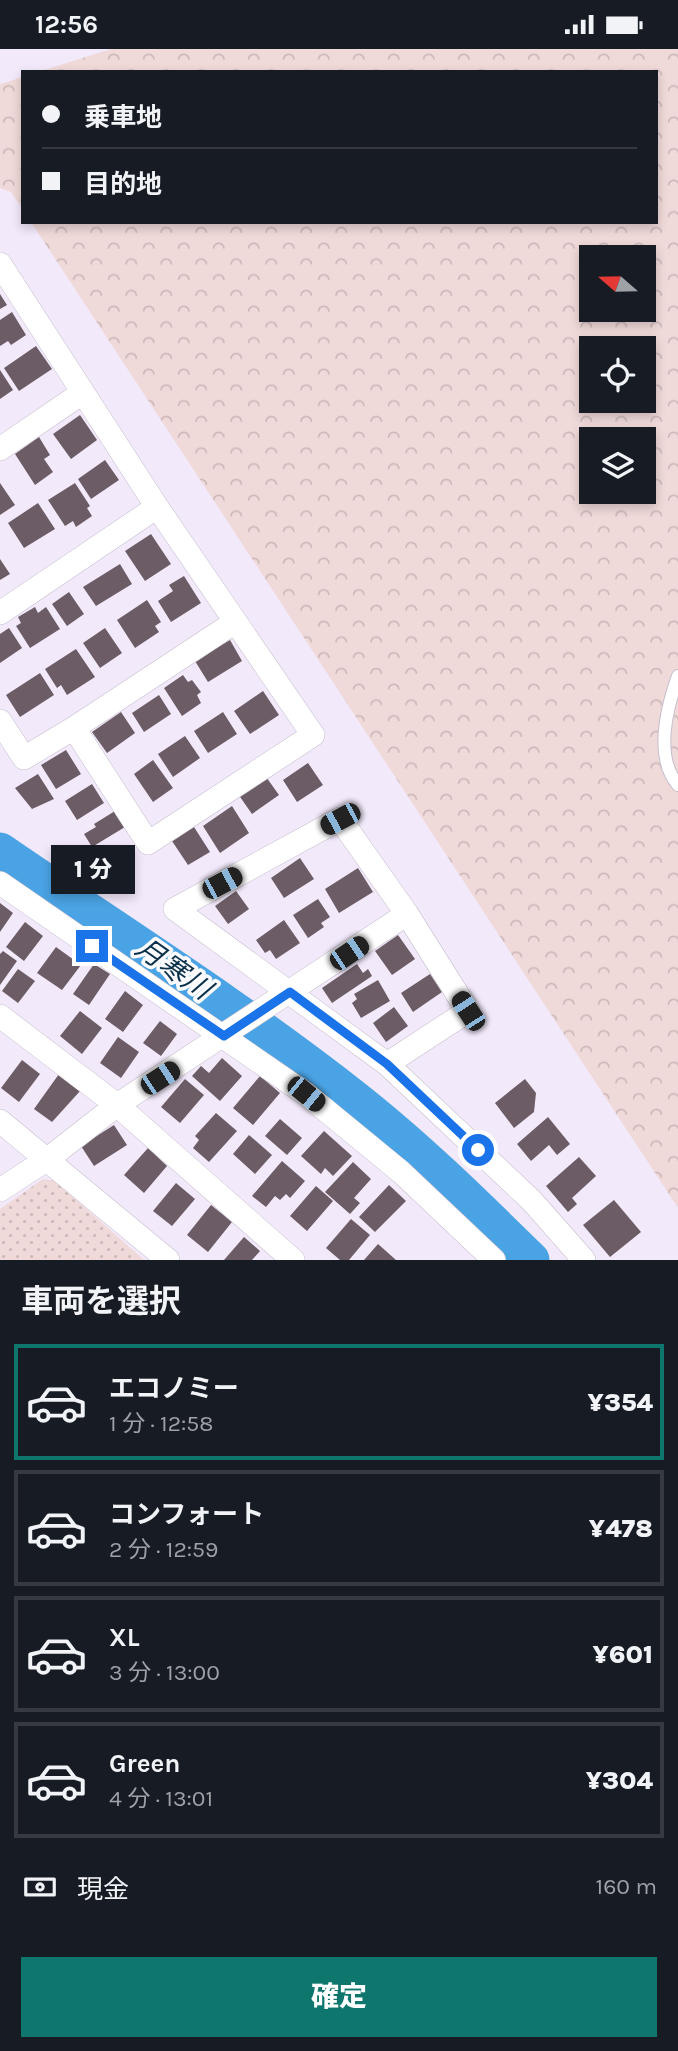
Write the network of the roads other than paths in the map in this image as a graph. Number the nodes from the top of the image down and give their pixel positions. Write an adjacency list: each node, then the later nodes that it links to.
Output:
1 (1, 265): 2 (street)
2 (82, 393): 3 (street); 4 (street)
3 (0, 449)
4 (157, 507): 5 (street); 6 (street)
5 (0, 613)
6 (235, 622): 9 (street); 9 (street)
7 (678, 676): 10 (lane)
8 (0, 720): 9 (street)
9 (74, 728)
10 (678, 785)
11 (0, 883): 15 (street)
12 (407, 914): 13 (street); 13 (street); 16 (street)
13 (284, 996): 15 (street); 16 (street)
14 (0, 1016): 17 (street)
15 (231, 1031): 17 (street); 21 (street)
16 (387, 1064): 24 (street)
17 (117, 1105): 19 (street); 23 (street)
18 (0, 1121): 19 (street)
19 (49, 1158): 20 (street); 22 (street)
20 (0, 1190)
21 (484, 1257)
22 (168, 1260)
23 (293, 1260)
24 (584, 1260)

